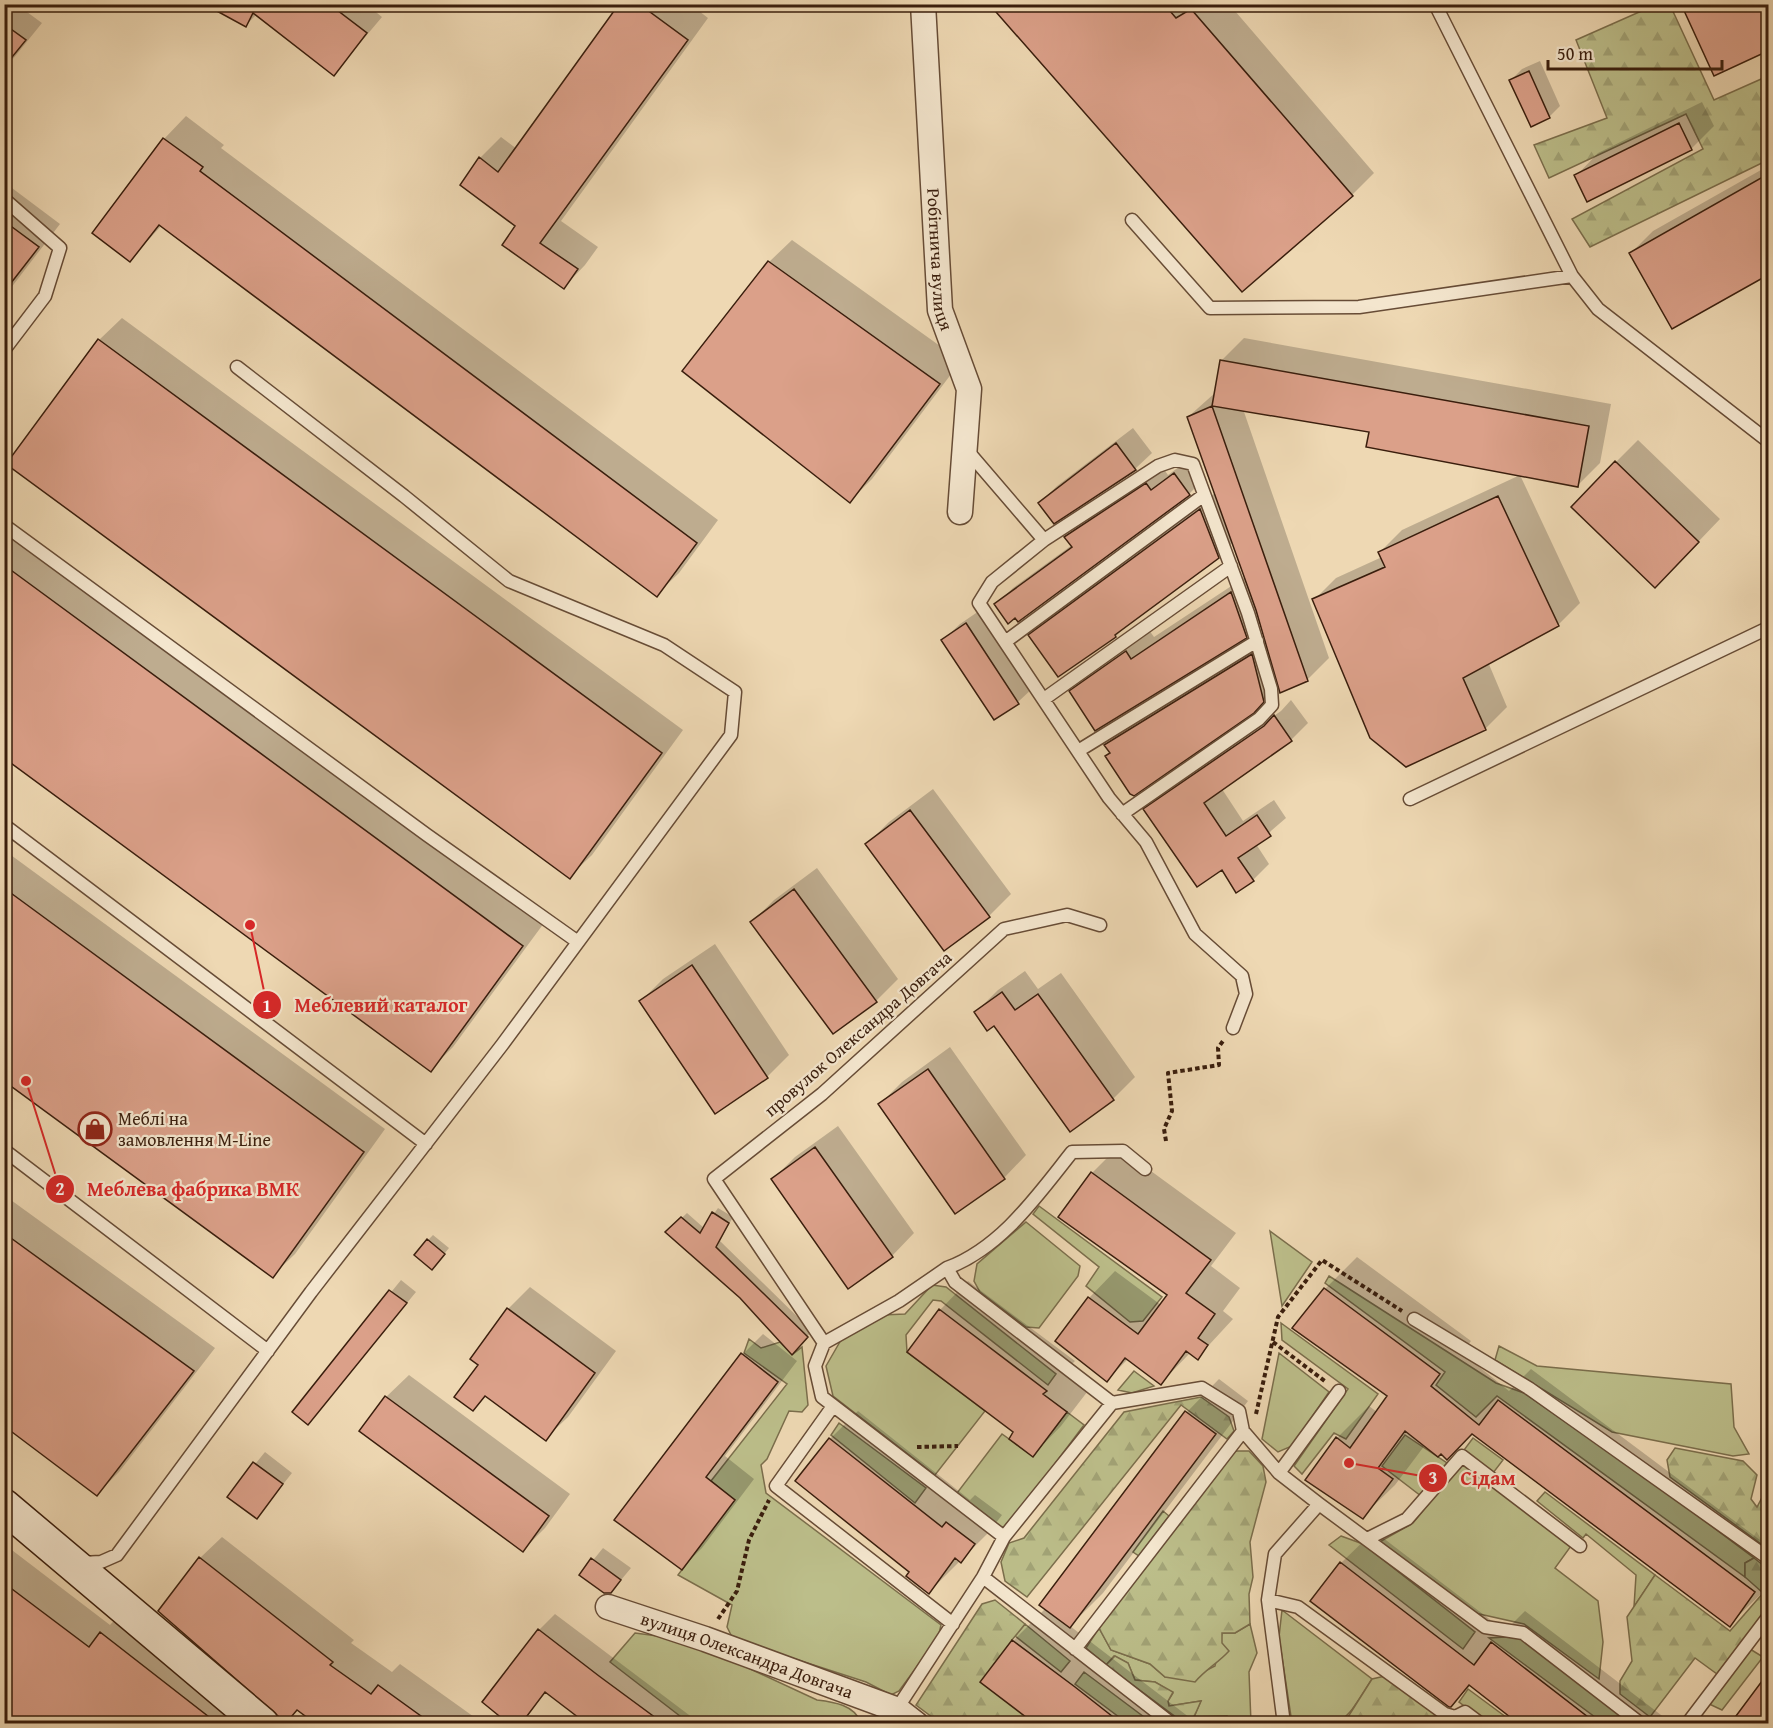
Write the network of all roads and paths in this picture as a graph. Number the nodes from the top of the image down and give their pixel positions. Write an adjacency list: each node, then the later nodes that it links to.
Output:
1 (923, 4): 9 (street, Робітнича вулиця)
2 (1435, 4): 5 (lane)
3 (4, 199): 6 (lane)
4 (1132, 220): 5 (lane)
5 (1572, 276): 8 (lane)
6 (4, 350)
7 (237, 367): 24 (lane)
8 (1768, 441)
9 (965, 447): 11 (street, Робітнича вулиця); 13 (lane)
10 (1204, 495): 13 (lane); 14 (lane); 17 (lane)
11 (960, 512)
12 (4, 525): 24 (lane)
13 (1044, 540): 17 (lane)
14 (1231, 566): 16 (lane); 18 (lane)
15 (1768, 628): 20 (lane)
16 (1257, 641): 19 (lane); 21 (lane)
17 (1005, 642): 18 (lane)
18 (1044, 699): 19 (lane)
19 (1078, 751): 21 (lane)
20 (1410, 799)
21 (1122, 814): 25 (lane)
22 (4, 825): 27 (lane)
23 (1100, 925): 33 (lane, провулок Олександра Довгача)
24 (579, 942): 27 (lane)
25 (1233, 1028): 26 (path)
26 (1166, 1141)
27 (426, 1144): 34 (lane)
28 (4, 1150): 34 (lane)
29 (1145, 1169): 30 (lane)
30 (947, 1268): 33 (lane); 36 (lane)
31 (1414, 1319): 32 (path); 49 (lane)
32 (1273, 1342): 35 (path); 38 (path)
33 (824, 1343): 37 (lane)
34 (268, 1351): 48 (lane)
35 (1339, 1391): 41 (lane)
36 (1112, 1403): 38 (lane); 45 (lane)
37 (833, 1406): 40 (lane); 42 (lane)
38 (1243, 1431): 41 (lane); 58 (lane)
39 (958, 1446): 40 (path)
40 (886, 1447): 45 (lane)
41 (1279, 1473): 43 (lane)
42 (776, 1486): 56 (lane); 57 (path)
43 (1319, 1504): 46 (lane); 53 (lane)
44 (4, 1506): 50 (street)
45 (1004, 1538): 51 (lane)
46 (1369, 1538): 47 (lane); 64 (lane)
47 (1580, 1546)
48 (117, 1555): 50 (lane); 52 (lane)
49 (1768, 1558)
50 (74, 1563): 52 (street)
51 (983, 1576): 56 (lane); 58 (lane)
52 (111, 1583): 60 (street)
53 (1268, 1600): 62 (lane); 63 (lane)
54 (608, 1607): 57 (street, вулиця Олександра Довгача)
55 (1768, 1617): 65 (lane)
56 (953, 1624): 59 (lane)
57 (705, 1639): 59 (street, вулиця Олександра Довгача)
58 (1075, 1649): 61 (lane)
59 (900, 1719)
60 (262, 1724)
61 (1172, 1724)
62 (1284, 1724)
63 (1481, 1724)
64 (1641, 1724)
65 (1687, 1724)

